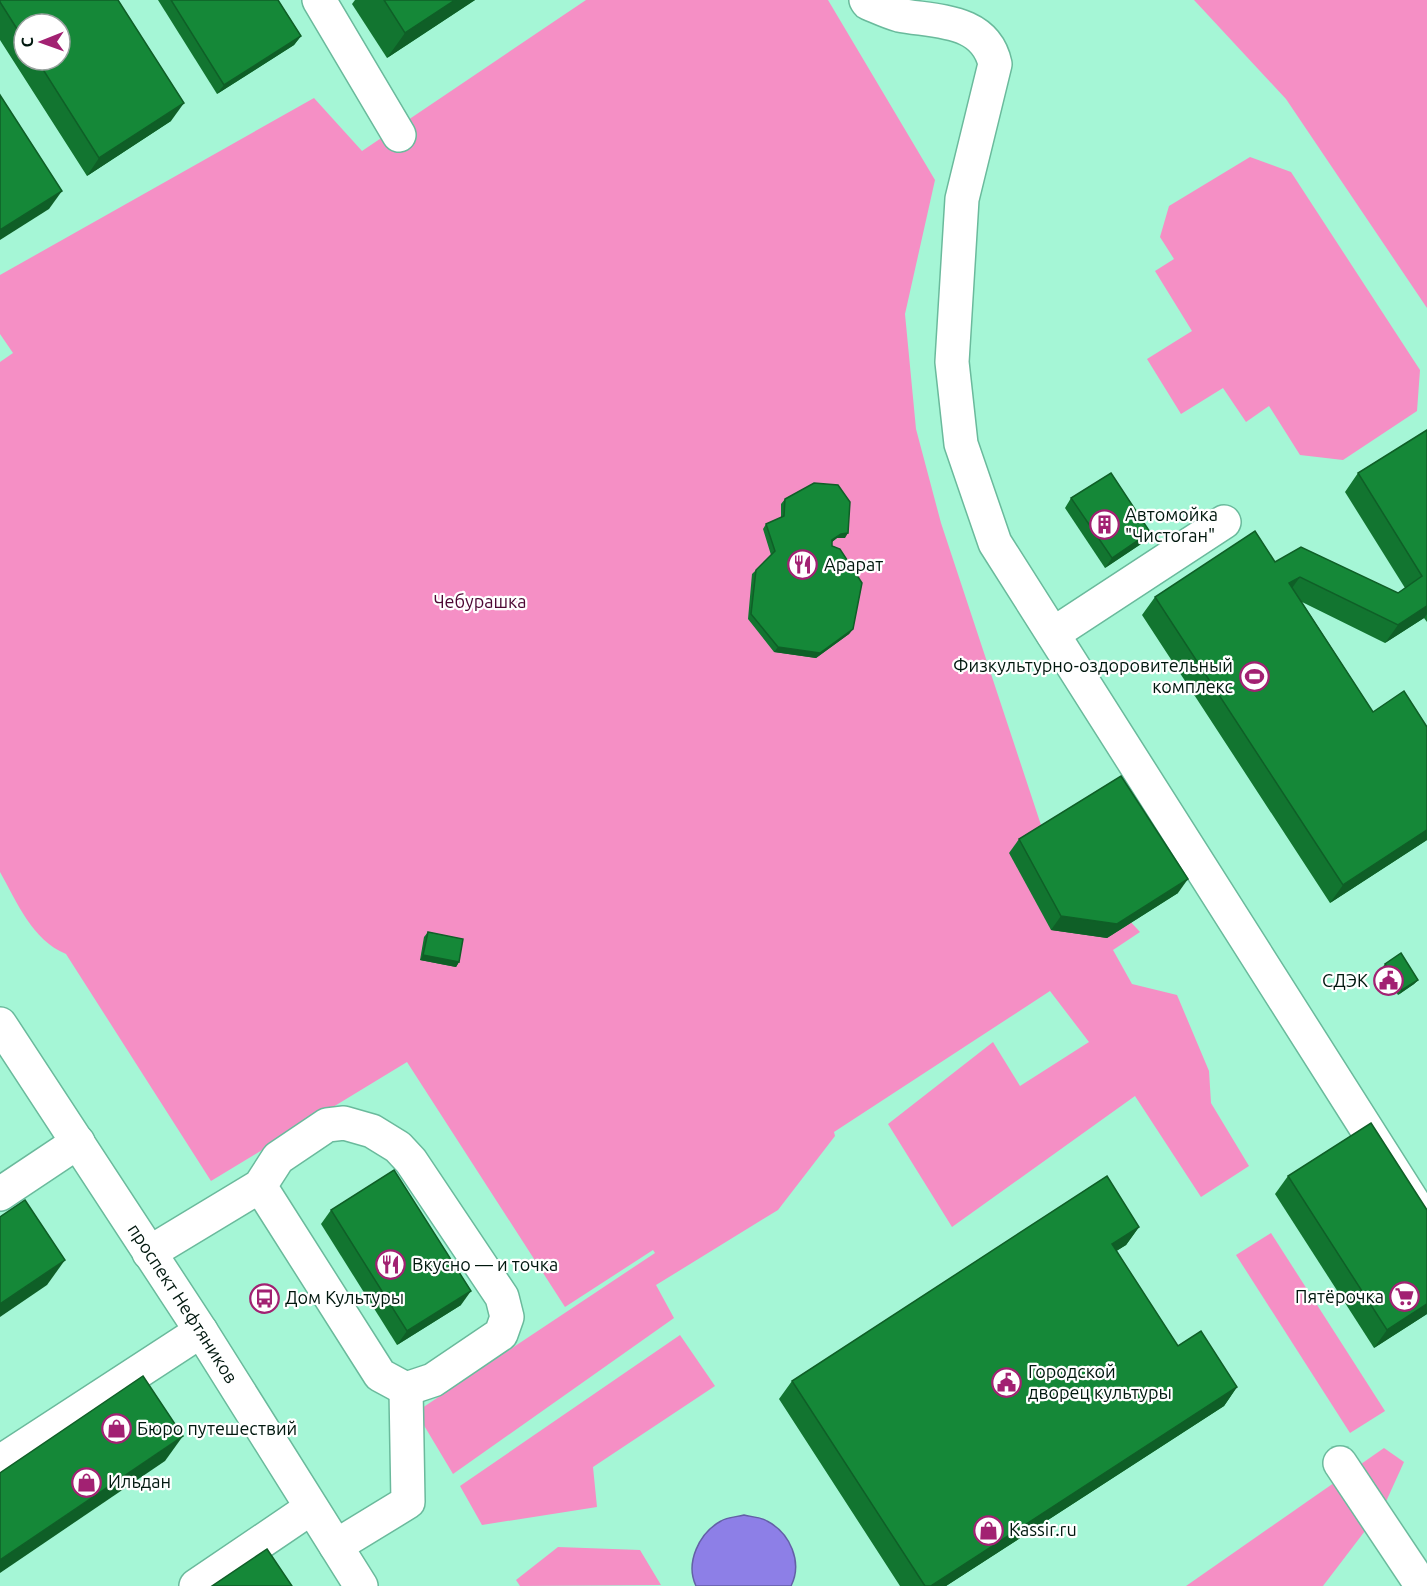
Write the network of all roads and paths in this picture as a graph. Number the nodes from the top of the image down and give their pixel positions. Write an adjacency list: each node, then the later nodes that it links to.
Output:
1 (319, 0): 3 (main road)
2 (866, 0): 5 (main road)
3 (399, 135)
4 (1224, 522): 5 (main road)
5 (1053, 634): 10 (main road)
6 (0, 1024): 7 (main road, проспект Нефтяников)
7 (78, 1142): 9 (main road); 11 (main road, проспект Нефтяников)
8 (260, 1186): 11 (main road); 13 (main road); 13 (main road)
9 (0, 1194)
10 (1427, 1224)
11 (149, 1253): 12 (main road, проспект Нефтяников)
12 (201, 1331): 14 (main road); 16 (main road, проспект Нефтяников)
13 (406, 1389): 17 (main road)
14 (0, 1462)
15 (1340, 1463): 18 (main road)
16 (311, 1508): 17 (main road, проспект Нефтяников); 19 (main road)
17 (336, 1546): 20 (main road, проспект Нефтяников)
18 (1414, 1577)
19 (196, 1586)
20 (362, 1586)

